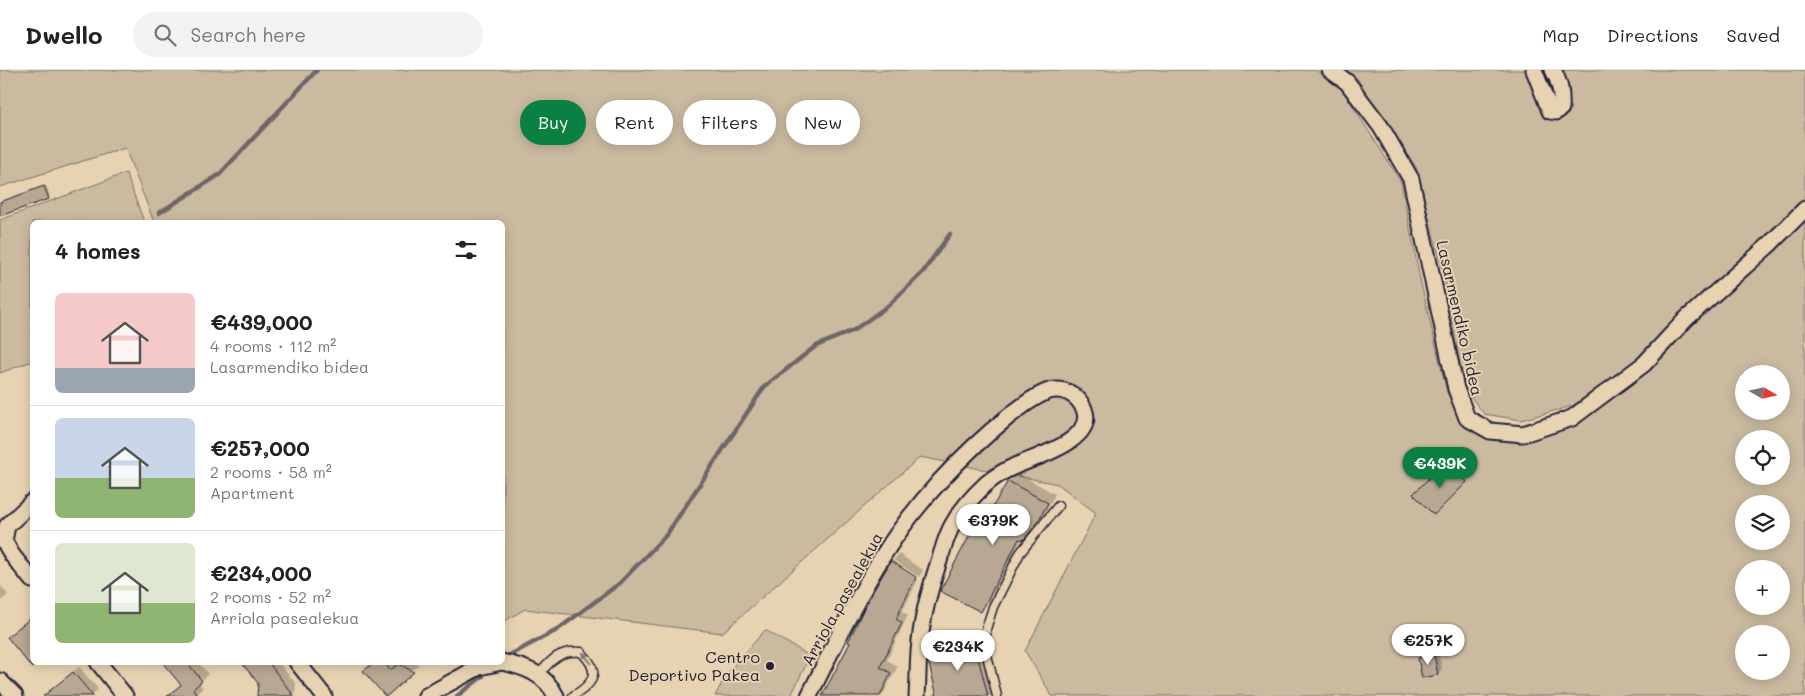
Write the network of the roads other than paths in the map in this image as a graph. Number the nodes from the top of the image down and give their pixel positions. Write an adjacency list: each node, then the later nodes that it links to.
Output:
1 (1330, 70): 4 (street, Lasarmendiko bidea)
2 (1534, 70): 3 (street)
3 (1553, 70)
4 (1805, 209)
5 (30, 504): 7 (street)
6 (1058, 506): 22 (lane)
7 (30, 578)
8 (505, 663): 12 (street)
9 (100, 665): 15 (street)
10 (300, 665): 16 (street)
11 (488, 665): 17 (street)
12 (538, 675): 18 (street); 19 (lane, one-way to 12)
13 (0, 681): 14 (street)
14 (16, 696)
15 (125, 696)
16 (324, 696)
17 (426, 696)
18 (556, 696)
19 (573, 696)
20 (809, 696): 21 (street, Arriola pasealekua)
21 (917, 696)
22 (997, 696)

